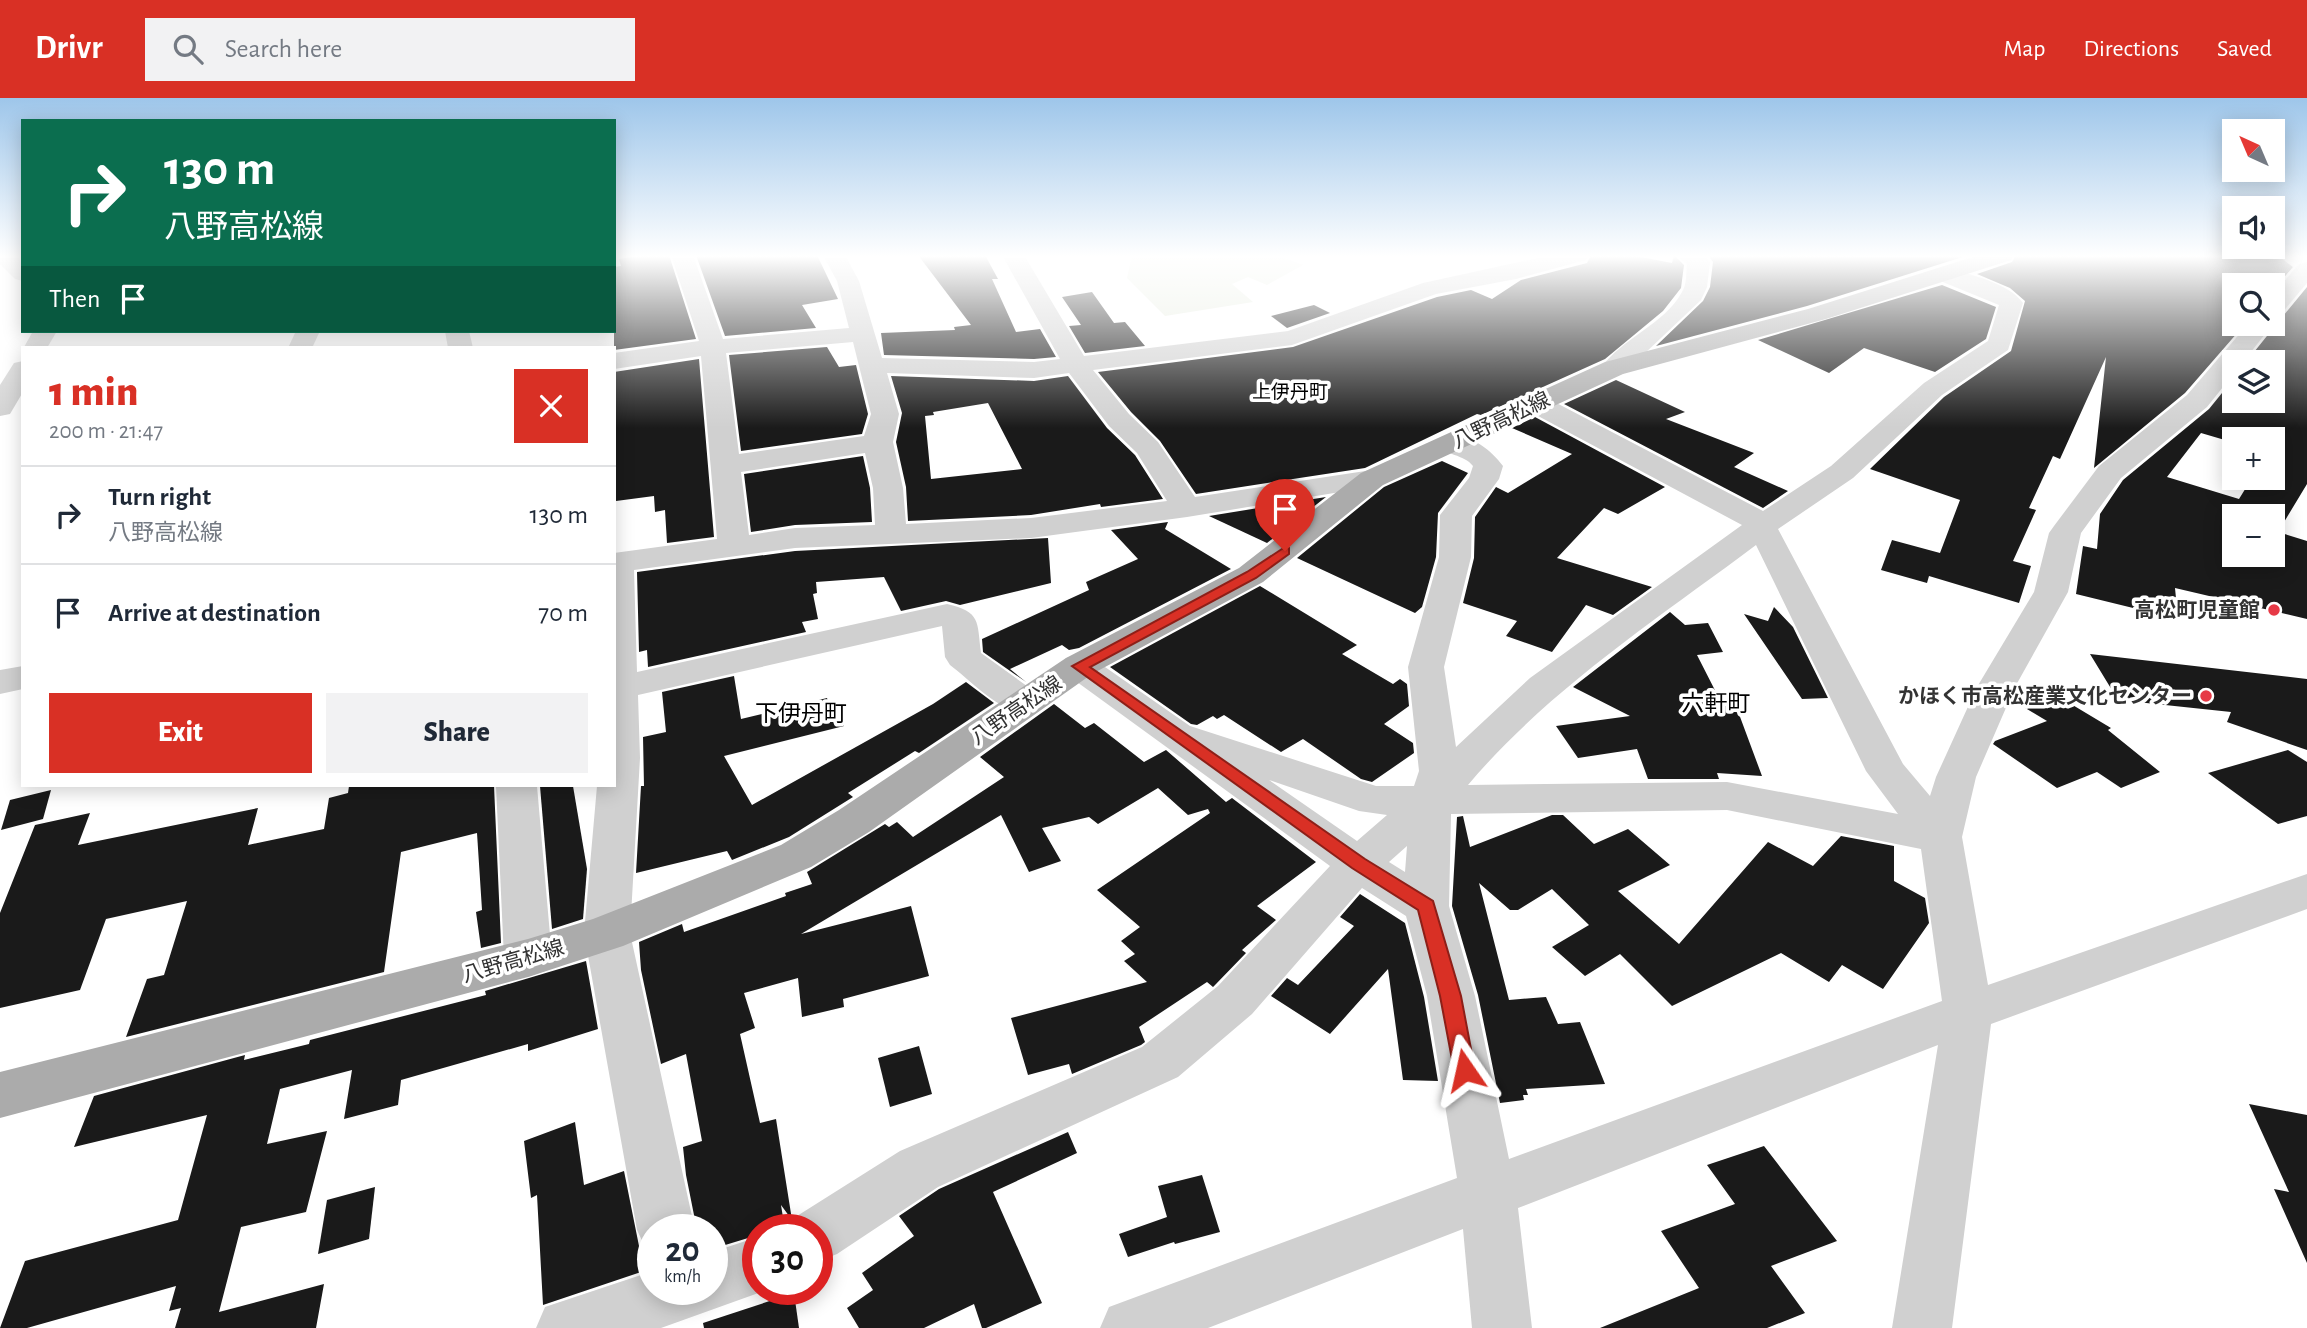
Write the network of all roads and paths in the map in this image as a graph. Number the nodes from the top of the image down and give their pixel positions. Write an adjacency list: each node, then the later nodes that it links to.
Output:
1 (701, 312): 10 (street)
2 (856, 312): 8 (street)
3 (1046, 312): 13 (street)
4 (1363, 312): 13 (street)
5 (1675, 312): 14 (street)
6 (1822, 312): 14 (main road, 八野高松線)
7 (2008, 312): 23 (street)
8 (862, 334): 10 (street); 12 (street)
9 (2251, 336): 35 (street)
10 (713, 347): 11 (street); 20 (street)
11 (616, 361)
12 (871, 365): 13 (street); 18 (street)
13 (1077, 367): 22 (street)
14 (1614, 368): 16 (main road, 八野高松線)
15 (21, 372): 17 (street)
16 (1535, 404): 19 (main road, 八野高松線); 23 (street)
17 (0, 408)
18 (877, 443): 20 (street); 24 (street)
19 (1451, 443): 21 (main road, 八野高松線); 34 (street)
20 (725, 465): 25 (street)
21 (1372, 480): 22 (street); 27 (main road, 八野高松線)
22 (1187, 509): 24 (street)
23 (1758, 528): 34 (street); 35 (street)
24 (891, 532): 25 (street)
25 (734, 547): 26 (street)
26 (616, 563): 30 (street)
27 (1079, 666): 31 (main road, 八野高松線); 32 (street)
28 (21, 677): 29 (street)
29 (0, 682)
30 (619, 688): 31 (street); 39 (street)
31 (1025, 703): 39 (main road, 八野高松線)
32 (1177, 735): 34 (street); 36 (street)
33 (516, 787): 40 (street)
34 (1430, 802): 35 (street); 36 (street); 38 (street)
35 (1941, 837): 41 (street)
36 (1358, 864): 38 (street); 45 (street)
37 (2307, 891): 41 (street)
38 (1426, 906): 43 (street)
39 (607, 933): 40 (main road, 八野高松線); 44 (street)
40 (528, 958): 42 (main road, 八野高松線)
41 (1968, 1012): 43 (street); 50 (street)
42 (0, 1095)
43 (1488, 1194): 48 (street); 49 (street)
44 (663, 1214)
45 (833, 1225)
46 (650, 1305): 47 (street)
47 (566, 1328)
48 (1130, 1328)
49 (1502, 1328)
50 (1922, 1328)

